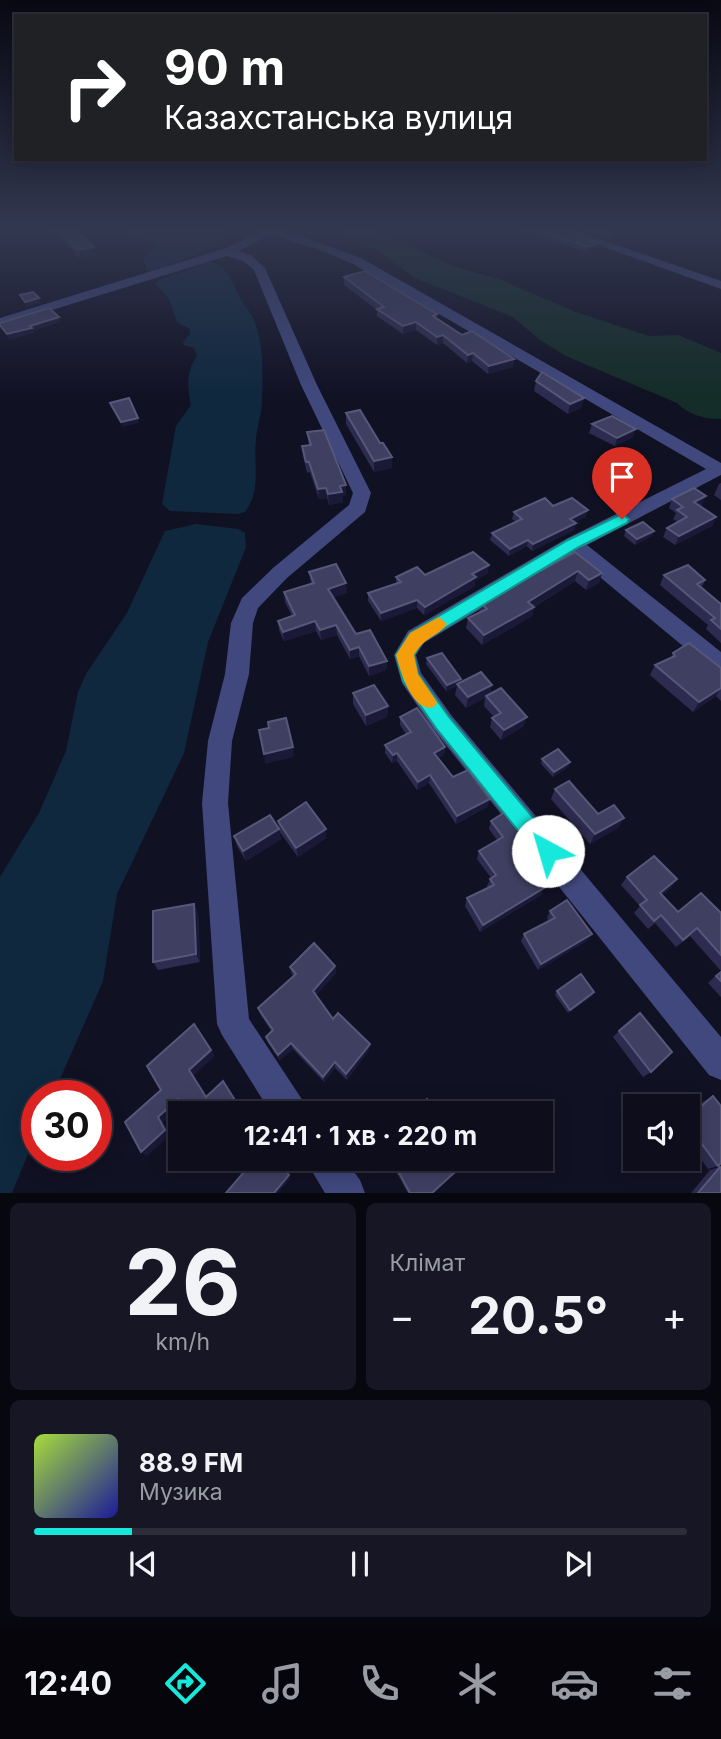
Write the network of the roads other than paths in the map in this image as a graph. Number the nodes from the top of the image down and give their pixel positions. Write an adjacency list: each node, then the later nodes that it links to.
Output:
1 (123, 285): 4 (street)
2 (266, 285): 9 (street)
3 (398, 285): 5 (street)
4 (0, 323)
5 (721, 469): 6 (street)
6 (573, 544): 7 (street); 8 (street)
7 (721, 665)
8 (721, 1063)
9 (283, 1101)
10 (331, 1171): 11 (street)
11 (347, 1193)

